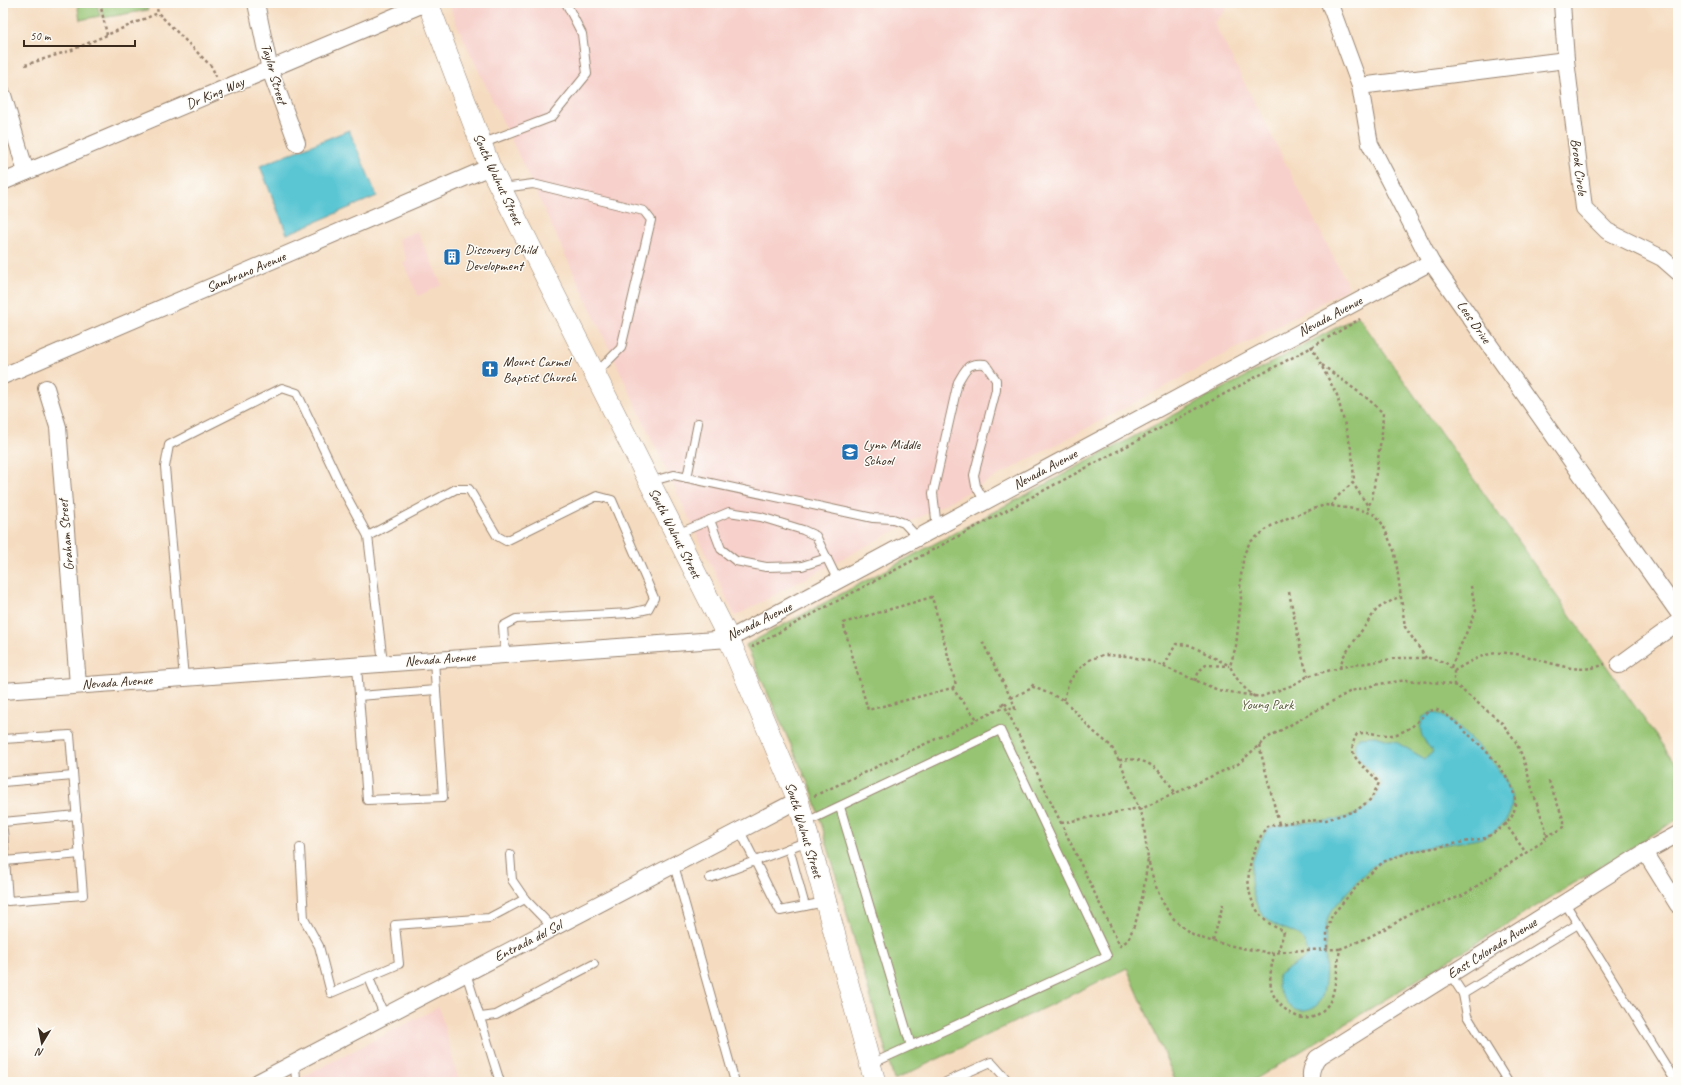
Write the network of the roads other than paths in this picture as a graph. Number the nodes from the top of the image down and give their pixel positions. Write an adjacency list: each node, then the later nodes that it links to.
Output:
1 (256, 3): 7 (street, Taylor Street)
2 (427, 3): 7 (street, Dr King Way); 11 (street, South Walnut Street)
3 (566, 3): 11 (lane)
4 (1329, 3): 8 (street, Lees Drive)
5 (1562, 3): 6 (street)
6 (1566, 60): 8 (street); 17 (street, Brook Circle)
7 (270, 70): 10 (street, Taylor Street); 13 (street, Dr King Way)
8 (1360, 86): 16 (street, Lees Drive)
9 (3, 95): 13 (street)
10 (297, 143)
11 (481, 144): 12 (street, South Walnut Street)
12 (490, 167): 15 (street, South Walnut Street); 19 (street, Sambrano Avenue)
13 (26, 172): 14 (street, Dr King Way)
14 (3, 182)
15 (500, 188): 18 (street, South Walnut Street); 18 (lane)
16 (1431, 262): 24 (street, Nevada Avenue); 32 (street, Lees Drive)
17 (1678, 272)
18 (594, 374): 23 (street, South Walnut Street)
19 (3, 376)
20 (46, 388): 41 (street, Graham Street)
21 (698, 423): 22 (lane)
22 (687, 478): 23 (lane); 29 (lane)
23 (649, 482): 27 (street, South Walnut Street)
24 (985, 502): 26 (street, Nevada Avenue); 26 (lane)
25 (710, 520): 27 (lane); 30 (lane); 30 (lane)
26 (937, 528): 29 (street, Nevada Avenue)
27 (676, 534): 34 (street, South Walnut Street)
28 (368, 536): 35 (lane); 37 (lane); 40 (lane)
29 (918, 538): 31 (street, Nevada Avenue)
30 (827, 558): 31 (lane)
31 (838, 581): 34 (street, Nevada Avenue)
32 (1678, 612)
33 (1678, 622): 39 (street)
34 (729, 639): 35 (street, Nevada Avenue); 48 (street, South Walnut Street)
35 (505, 655): 36 (street, Nevada Avenue)
36 (434, 660): 37 (street, Nevada Avenue); 42 (lane)
37 (383, 663): 38 (street, Nevada Avenue)
38 (357, 665): 40 (street, Nevada Avenue); 44 (lane)
39 (1619, 665)
40 (184, 678): 41 (street, Nevada Avenue)
41 (78, 685): 43 (street, Nevada Avenue)
42 (436, 690): 44 (lane); 44 (lane)
43 (3, 691)
44 (359, 696)
45 (3, 739): 46 (lane)
46 (73, 776): 47 (lane); 50 (lane)
47 (3, 782)
48 (799, 802): 53 (street, Entrada del Sol); 54 (street, South Walnut Street)
49 (840, 806): 54 (lane); 79 (lane); 79 (lane)
50 (77, 815): 51 (lane); 59 (lane)
51 (3, 822)
52 (3, 830): 61 (lane)
53 (740, 831): 62 (lane); 63 (street, Entrada del Sol)
54 (807, 832): 57 (lane); 66 (street, South Walnut Street)
55 (1678, 834): 58 (street, East Colorado Avenue)
56 (300, 848): 75 (lane)
57 (789, 848): 62 (lane); 69 (lane)
58 (1645, 852): 67 (street, East Colorado Avenue); 68 (street)
59 (80, 854): 61 (lane); 61 (lane)
60 (510, 855): 65 (lane)
61 (5, 861)
62 (755, 861): 64 (lane); 69 (lane)
63 (674, 865): 71 (street, Entrada del Sol); 86 (lane)
64 (710, 878)
65 (525, 899): 71 (lane); 75 (lane)
66 (826, 902): 69 (lane); 81 (street, South Walnut Street)
67 (1565, 903): 70 (lane); 74 (street, East Colorado Avenue)
68 (1678, 905)
69 (805, 906)
70 (1578, 924): 76 (lane); 90 (lane)
71 (554, 928): 73 (street, Entrada del Sol)
72 (594, 964): 78 (lane)
73 (466, 974): 77 (street, Entrada del Sol); 78 (lane)
74 (1450, 974): 76 (lane); 82 (street, East Colorado Avenue)
75 (369, 978): 77 (lane)
76 (1463, 994): 89 (lane)
77 (385, 1017): 80 (street, Entrada del Sol)
78 (481, 1017): 85 (lane)
79 (911, 1046): 81 (lane)
80 (295, 1063): 83 (street, Entrada del Sol); 84 (lane)
81 (873, 1073)
82 (1312, 1075)
83 (258, 1082)
84 (296, 1082)
85 (500, 1082)
86 (735, 1082)
87 (946, 1082): 88 (lane)
88 (1009, 1082)
89 (1508, 1082)
90 (1676, 1082)

